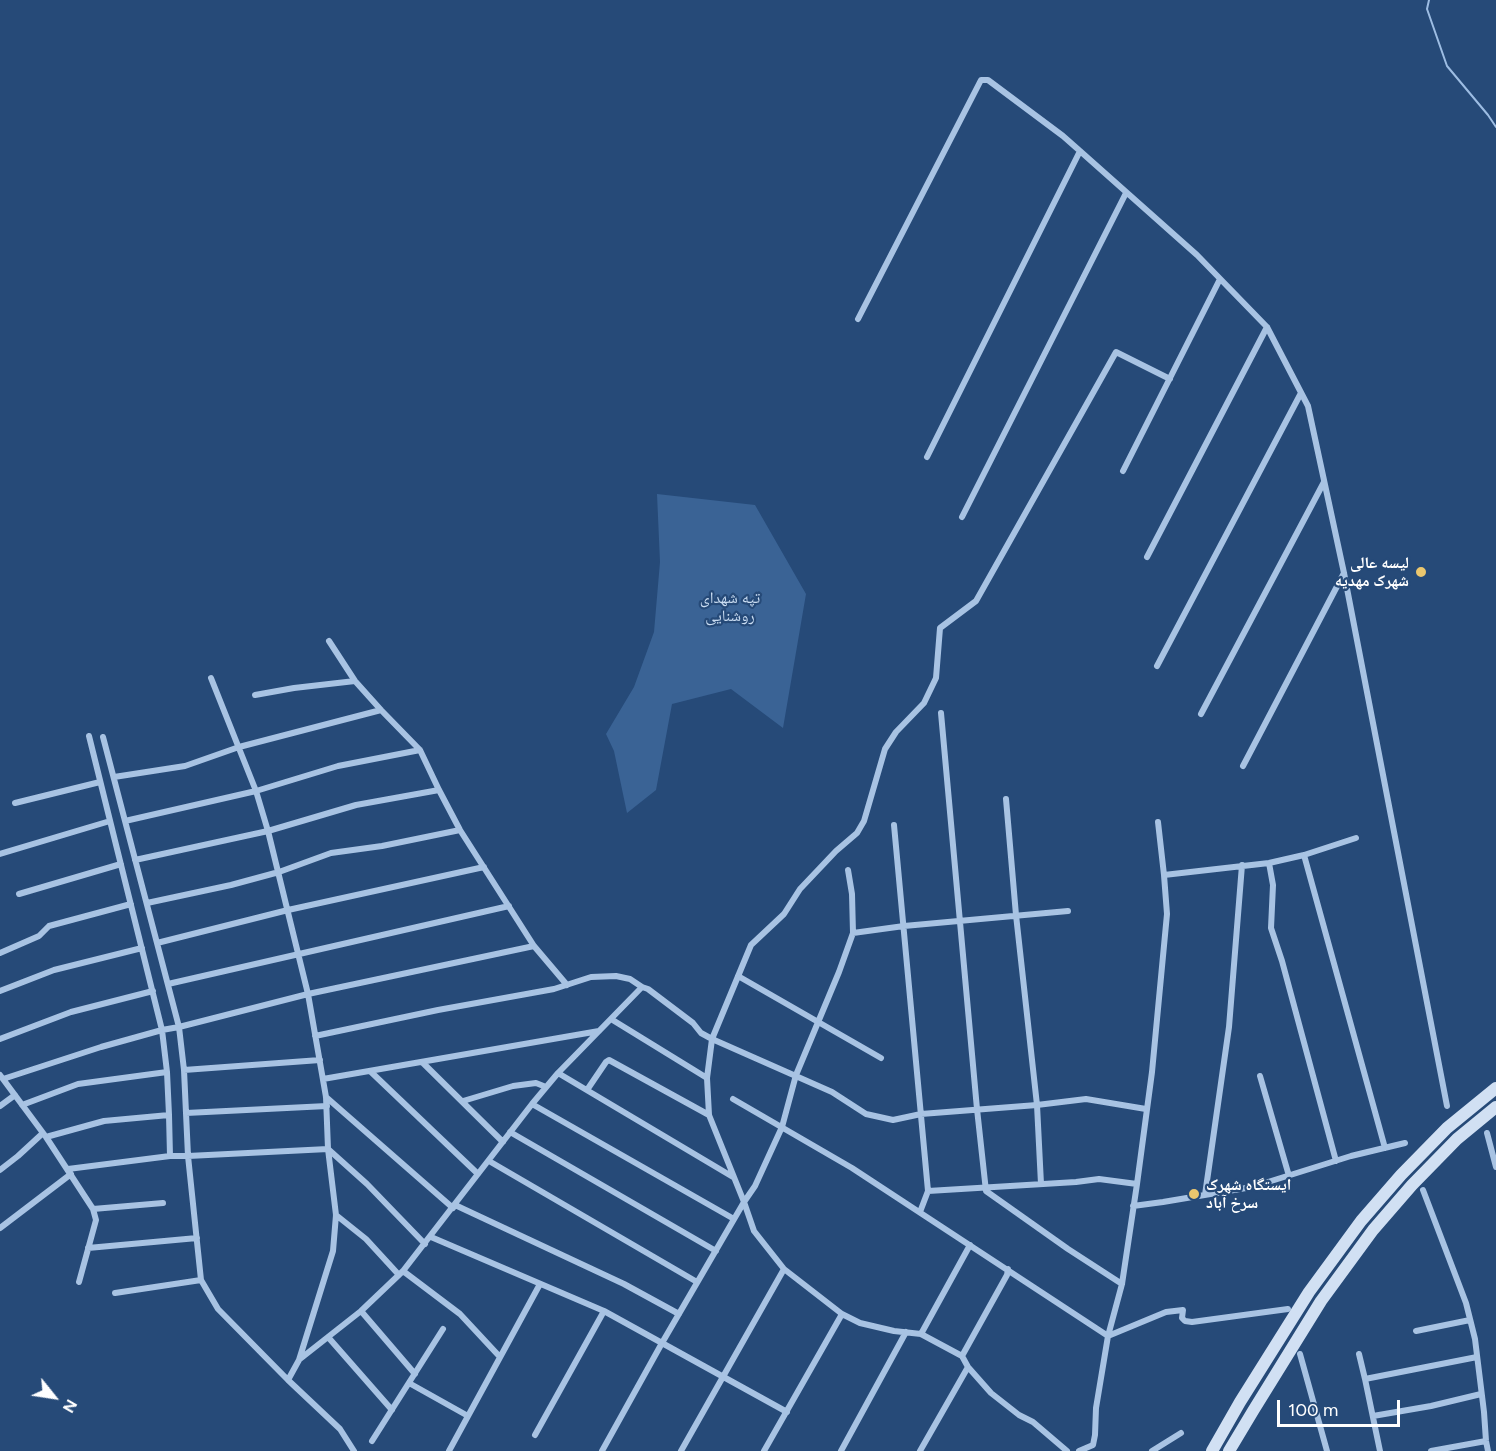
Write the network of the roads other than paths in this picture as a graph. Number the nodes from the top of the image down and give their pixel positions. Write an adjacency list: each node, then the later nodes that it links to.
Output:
1 (1080, 151): 2 (street); 4 (street); 8 (street)
2 (1126, 193): 3 (street); 11 (street)
3 (1220, 279): 5 (street); 6 (street)
4 (858, 319)
5 (1267, 327): 7 (street); 12 (street)
6 (1170, 379): 9 (street); 65 (street)
7 (1301, 393): 10 (street); 15 (street)
8 (927, 457)
9 (1123, 471)
10 (1324, 482): 13 (street); 21 (street)
11 (963, 517)
12 (1147, 557)
13 (1344, 573): 26 (street); 104 (street)
14 (329, 641): 17 (street)
15 (1157, 666)
16 (211, 678): 24 (street)
17 (355, 681): 18 (street); 19 (street)
18 (255, 695)
19 (381, 710): 24 (street); 25 (street)
20 (941, 713): 57 (street)
21 (1201, 714)
22 (88, 736): 28 (street)
23 (103, 737): 27 (street)
24 (239, 747): 27 (street); 30 (street)
25 (420, 750): 29 (street); 30 (street)
26 (1243, 766)
27 (114, 777): 34 (street)
28 (100, 782): 32 (street); 33 (street)
29 (439, 790): 37 (street); 38 (street)
30 (256, 791): 34 (street); 38 (street)
31 (1006, 799): 56 (street)
32 (15, 803)
33 (110, 821): 40 (street); 44 (street)
34 (125, 821): 42 (street)
35 (1158, 822): 49 (street)
36 (894, 825): 58 (street)
37 (460, 830): 46 (street); 48 (street)
38 (268, 831): 42 (street); 48 (street)
39 (1356, 838): 41 (street)
40 (0, 854)
41 (1304, 855): 43 (street); 118 (street)
42 (135, 860): 51 (street)
43 (1269, 862): 45 (street); 123 (street)
44 (121, 864): 50 (street); 52 (street)
45 (1242, 865): 49 (street); 135 (street)
46 (484, 867): 53 (street); 54 (street)
47 (848, 870): 59 (street)
48 (279, 872): 51 (street); 54 (street)
49 (1164, 875): 107 (street)
50 (19, 894)
51 (147, 903): 60 (street)
52 (131, 904): 62 (street); 63 (street)
53 (509, 906): 61 (street); 64 (street)
54 (288, 909): 60 (street); 64 (street)
55 (1068, 911): 56 (street)
56 (1016, 915): 57 (street); 101 (street)
57 (960, 921): 58 (street); 106 (street)
58 (904, 926): 59 (street); 110 (street)
59 (853, 933): 73 (street)
60 (157, 943): 66 (street)
61 (534, 946): 67 (street); 71 (street)
62 (142, 948): 69 (street); 70 (street)
63 (0, 953)
64 (299, 954): 66 (street); 71 (street)
65 (738, 976): 73 (street); 79 (street)
66 (168, 984): 74 (street)
67 (567, 985): 68 (street); 77 (street)
68 (642, 987): 72 (street); 79 (street)
69 (0, 991)
70 (153, 991): 75 (street); 78 (street)
71 (308, 994): 74 (street); 77 (street)
72 (611, 1019): 76 (street); 90 (street)
73 (818, 1023): 80 (street); 87 (street)
74 (178, 1027): 75 (street); 83 (street)
75 (162, 1030): 85 (street); 89 (street)
76 (599, 1031): 82 (street); 86 (street)
77 (315, 1036): 81 (street)
78 (0, 1039)
79 (712, 1040): 87 (street); 90 (street)
80 (881, 1058)
81 (320, 1060): 83 (street); 91 (street)
82 (422, 1062): 84 (street); 98 (street)
83 (184, 1070): 108 (street)
84 (370, 1071): 91 (street); 127 (street)
85 (167, 1072): 100 (street); 109 (street)
86 (558, 1073): 92 (street); 94 (street)
87 (796, 1076): 110 (street); 112 (street)
88 (1260, 1076): 128 (street)
89 (1, 1077): 95 (street)
90 (707, 1078): 111 (street)
91 (323, 1079): 96 (street)
92 (546, 1087): 98 (street); 99 (street)
93 (1496, 1088): 204 (main road)
94 (587, 1090): 111 (street); 129 (street)
95 (15, 1095): 100 (street); 102 (street)
96 (326, 1097): 103 (street); 138 (street)
97 (733, 1099): 112 (street)
98 (463, 1101): 116 (street)
99 (532, 1104): 113 (street); 143 (street)
100 (22, 1105): 115 (street)
101 (1037, 1105): 106 (street); 107 (street); 130 (street)
102 (0, 1106)
103 (327, 1106): 108 (street); 119 (street)
104 (1447, 1106)
105 (1496, 1107): 205 (main road)
106 (977, 1109): 110 (street); 132 (street)
107 (1146, 1109): 131 (street)
108 (186, 1113): 121 (street)
109 (170, 1114): 115 (street); 120 (street)
110 (921, 1114): 134 (street)
111 (709, 1115): 129 (street)
112 (782, 1127): 136 (street); 141 (street)
113 (510, 1132): 116 (street); 150 (street)
114 (1487, 1133): 124 (street)
115 (44, 1135): 125 (street); 126 (street)
116 (503, 1142): 122 (street)
117 (1405, 1143): 118 (street)
118 (1385, 1148): 123 (street)
119 (328, 1149): 121 (street); 142 (street); 147 (street)
120 (170, 1156): 121 (street); 126 (street)
121 (188, 1156): 146 (street)
122 (489, 1161): 127 (street); 156 (street)
123 (1336, 1161): 128 (street)
124 (1496, 1167)
125 (0, 1170)
126 (69, 1172): 140 (street); 144 (street)
127 (478, 1174): 138 (street)
128 (1289, 1176): 135 (street)
129 (734, 1178): 136 (street)
130 (1041, 1184): 131 (street); 132 (street)
131 (1137, 1184): 139 (street)
132 (985, 1187): 134 (street); 158 (street)
133 (1423, 1190): 165 (street)
134 (928, 1191): 141 (street)
135 (1206, 1195): 139 (street)
136 (744, 1202): 143 (street); 151 (street)
137 (163, 1203): 140 (street)
138 (454, 1206): 145 (street); 163 (street)
139 (1133, 1206): 158 (street)
140 (93, 1209): 149 (street)
141 (920, 1212): 148 (street)
142 (336, 1215): 153 (street); 178 (street)
143 (734, 1219): 150 (street)
144 (0, 1227)
145 (431, 1237): 147 (street); 157 (street)
146 (197, 1238): 149 (street); 154 (street)
147 (425, 1244): 153 (street)
148 (970, 1245): 152 (street); 169 (street)
149 (88, 1248): 155 (street)
150 (716, 1251): 156 (street)
151 (784, 1269): 164 (street); 181 (street)
152 (1008, 1269): 170 (street); 176 (street)
153 (401, 1273): 161 (street); 175 (street)
154 (201, 1280): 159 (street); 183 (street)
155 (79, 1282)
156 (697, 1282): 163 (street)
157 (540, 1284): 162 (street); 175 (street)
158 (1122, 1284): 170 (street)
159 (115, 1293)
160 (1288, 1309): 170 (street)
161 (361, 1311): 171 (street); 180 (street)
162 (604, 1311): 172 (street); 191 (street)
163 (679, 1314): 172 (street)
164 (842, 1314): 168 (street); 187 (street)
165 (1470, 1320): 167 (street); 177 (street)
166 (443, 1329): 180 (street)
167 (1416, 1331)
168 (906, 1332): 169 (street); 199 (street)
169 (921, 1334): 176 (street)
170 (1108, 1336): 202 (street)
171 (328, 1337): 178 (street); 186 (street)
172 (662, 1343): 181 (street); 196 (street)
173 (1300, 1354): 206 (street)
174 (1359, 1354): 182 (street)
175 (500, 1356): 188 (street)
176 (962, 1356): 179 (street)
177 (1477, 1358): 182 (street); 185 (street)
178 (299, 1360): 183 (street)
179 (968, 1367): 200 (street); 201 (street)
180 (415, 1374): 184 (street)
181 (723, 1376): 187 (street); 197 (street)
182 (1365, 1379): 189 (street)
183 (288, 1380): 194 (street)
184 (409, 1383): 186 (street); 188 (street)
185 (1481, 1394): 189 (street); 192 (street)
186 (392, 1410): 193 (street)
187 (787, 1412): 198 (street)
188 (468, 1416): 195 (street)
189 (1373, 1416): 207 (street)
190 (1181, 1433): 203 (street)
191 (535, 1435)
192 (1486, 1441): 208 (street); 209 (street)
193 (372, 1442)
194 (354, 1451)
195 (449, 1451)
196 (602, 1451)
197 (681, 1451)
198 (764, 1451)
199 (841, 1451)
200 (920, 1451)
201 (1067, 1451)
202 (1079, 1451)
203 (1152, 1451)
204 (1212, 1451)
205 (1229, 1451)
206 (1327, 1451)
207 (1380, 1451)
208 (1431, 1451)
209 (1488, 1451)

